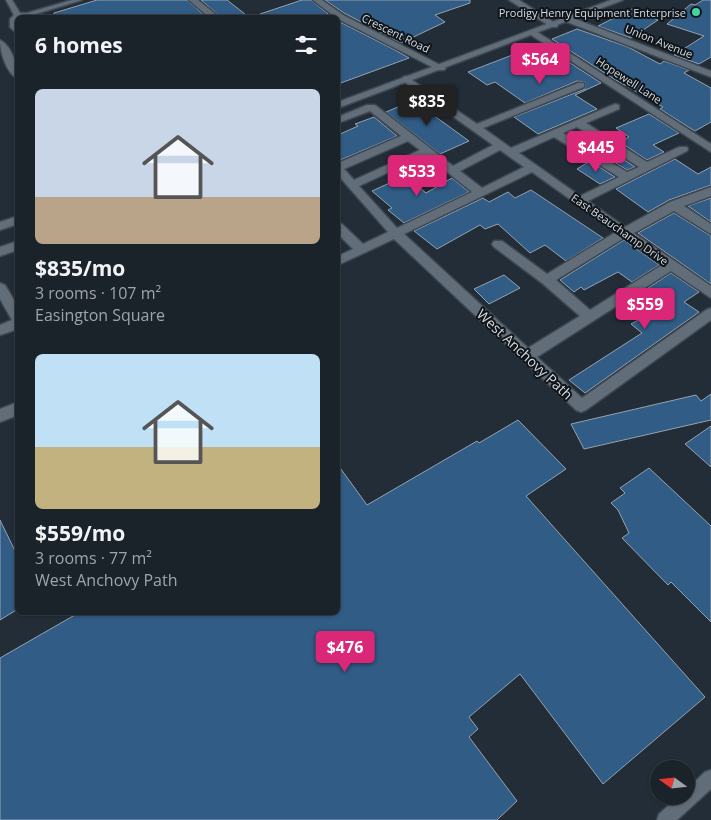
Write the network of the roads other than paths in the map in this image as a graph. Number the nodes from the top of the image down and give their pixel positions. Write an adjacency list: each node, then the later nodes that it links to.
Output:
1 (19, 0): 7 (lane)
2 (79, 0): 8 (lane)
3 (193, 0): 9 (street)
4 (317, 0): 10 (street, Crescent Road)
5 (513, 0): 14 (street)
6 (618, 0): 13 (street)
7 (10, 1): 8 (lane)
8 (18, 15)
9 (212, 15)
10 (337, 15)
11 (15, 17): 15 (lane)
12 (340, 17): 18 (street, Crescent Road)
13 (570, 20): 14 (street); 20 (street, Union Avenue)
14 (554, 25): 16 (street)
15 (15, 30)
16 (534, 33): 18 (street); 32 (street, Hopewell Lane)
17 (0, 43): 19 (street)
18 (442, 68): 21 (street)
19 (15, 70)
20 (711, 74)
21 (406, 79): 23 (street); 27 (street, East Beauchamp Drive)
22 (581, 85): 27 (street)
23 (340, 104)
24 (615, 107): 26 (street)
25 (340, 119): 29 (street)
26 (578, 124): 28 (street); 35 (street)
27 (475, 128): 30 (street, East Beauchamp Drive)
28 (555, 133): 30 (street); 39 (street)
29 (408, 137): 33 (street); 34 (street)
30 (506, 149): 36 (street, East Beauchamp Drive); 37 (street)
31 (683, 149): 35 (street)
32 (711, 149)
33 (428, 151): 37 (street); 40 (street)
34 (340, 167)
35 (647, 167): 39 (street)
36 (532, 168): 42 (street); 44 (street, East Beauchamp Drive)
37 (452, 170): 42 (street)
38 (340, 171): 40 (street, West Anchovy Path)
39 (627, 177): 44 (street)
40 (351, 185): 52 (street, West Anchovy Path)
41 (711, 191): 43 (street)
42 (481, 193): 52 (street)
43 (698, 198): 45 (street); 46 (street)
44 (579, 201): 51 (street, East Beauchamp Drive)
45 (674, 205): 50 (street); 51 (street)
46 (711, 206)
47 (15, 221): 48 (street)
48 (0, 226)
49 (340, 229): 55 (street)
50 (711, 230)
51 (625, 232): 58 (street, East Beauchamp Drive); 59 (street)
52 (396, 234): 55 (street); 67 (street, West Anchovy Path)
53 (498, 244): 59 (street)
54 (15, 246): 56 (street)
55 (361, 250): 57 (street)
56 (0, 252)
57 (340, 260)
58 (672, 265): 61 (street, East Beauchamp Drive); 64 (street)
59 (547, 280): 64 (street)
60 (0, 288): 63 (street)
61 (711, 292)
62 (711, 313): 67 (street, West Anchovy Path)
63 (15, 316)
64 (590, 317): 67 (street)
65 (15, 322): 66 (street)
66 (0, 330)
67 (527, 356)
68 (15, 409): 69 (street)
69 (0, 416)
70 (711, 778): 71 (lane)
71 (665, 820)

